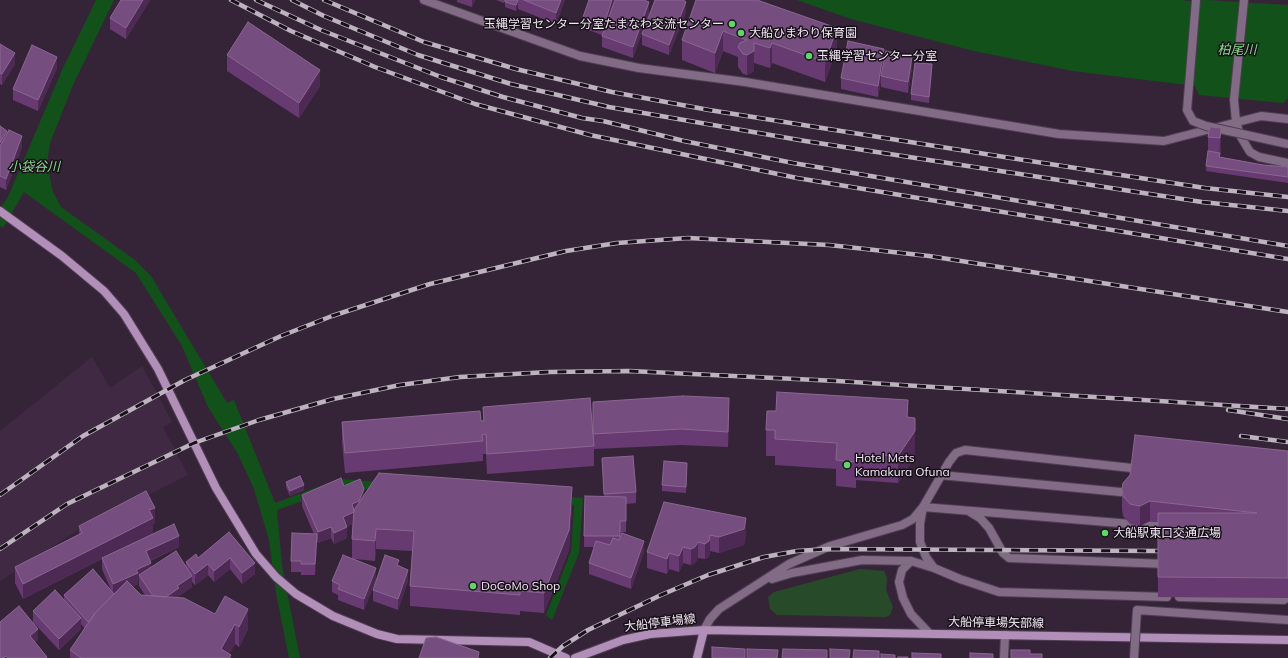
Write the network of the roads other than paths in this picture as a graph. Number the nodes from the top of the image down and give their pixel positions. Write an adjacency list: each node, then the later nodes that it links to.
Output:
1 (424, 0): 5 (street)
2 (1196, 0): 6 (street, bridge)
3 (1244, 1): 5 (street)
4 (1288, 119): 5 (street)
5 (1236, 122): 7 (street)
6 (1288, 144)
7 (1288, 163)
8 (0, 211): 25 (street)
9 (1146, 470): 10 (street)
10 (940, 475): 11 (street); 12 (street)
11 (1139, 493)
12 (924, 507): 13 (street); 17 (street); 18 (street)
13 (968, 510): 14 (street); 16 (street)
14 (1180, 528)
15 (911, 561): 17 (street); 18 (street); 22 (street)
16 (1177, 564)
17 (934, 568): 19 (street)
18 (766, 581): 21 (street)
19 (1288, 598)
20 (1288, 620): 29 (street, bridge)
21 (704, 630): 22 (street, 大船停車場矢部線); 26 (street, 大船停車場線); 27 (street)
22 (929, 633): 23 (street, 大船停車場矢部線)
23 (1005, 635): 24 (street, 大船停車場矢部線); 28 (street)
24 (1288, 640)
25 (566, 658)
26 (575, 658)
27 (697, 658)
28 (1004, 658)
29 (1134, 658)

